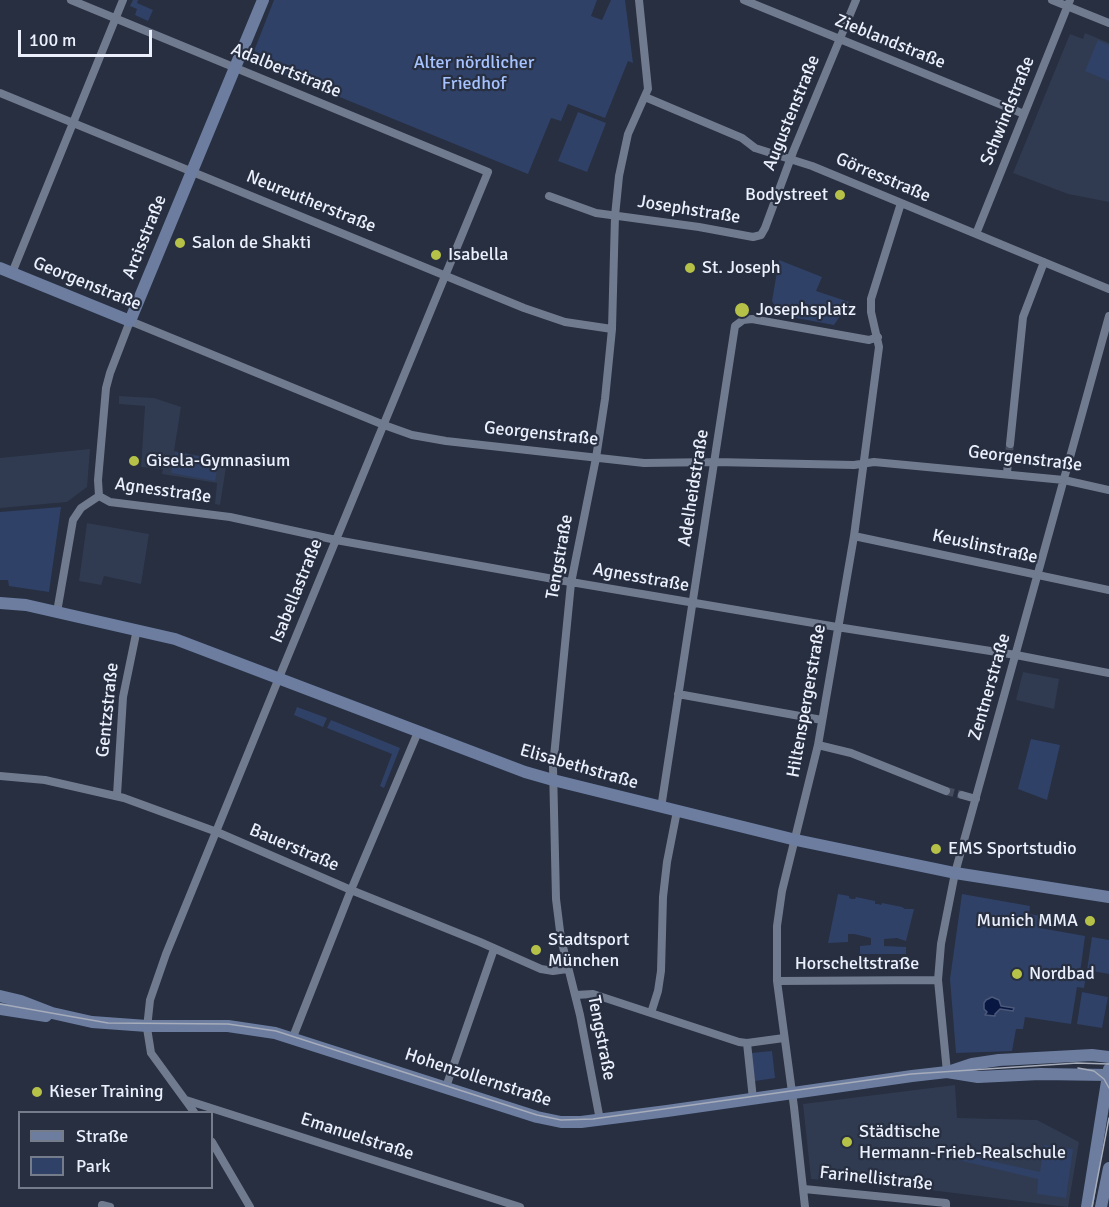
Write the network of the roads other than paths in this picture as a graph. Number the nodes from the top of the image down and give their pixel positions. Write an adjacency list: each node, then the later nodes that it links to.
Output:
1 (71, 0): 9 (street, Adalbertstraße)
2 (123, 0): 9 (street)
3 (264, 0): 12 (main road, Arcisstraße)
4 (744, 0): 11 (street, Zieblandstraße)
5 (856, 0): 11 (street, Augustenstraße)
6 (1052, 0): 8 (street)
7 (642, 1): 14 (street, Tengstraße)
8 (1069, 3): 10 (street); 15 (street, Schwindstraße)
9 (116, 19): 12 (street, Adalbertstraße); 16 (street)
10 (1109, 23)
11 (840, 39): 15 (street, Zieblandstraße); 17 (street, Augustenstraße)
12 (235, 68): 18 (main road, Arcisstraße); 19 (street, Adalbertstraße)
13 (0, 93): 16 (street, Neureutherstraße)
14 (645, 97): 17 (street, Görresstraße); 22 (street, Tengstraße)
15 (1024, 114): 23 (street, Schwindstraße)
16 (72, 124): 18 (street, Neureutherstraße); 26 (street)
17 (790, 160): 21 (street, Görresstraße); 24 (street, Augustenstraße)
18 (192, 171): 27 (street, Neureutherstraße); 30 (main road, Arcisstraße)
19 (488, 172): 27 (street, Isabellastraße)
20 (549, 196): 22 (street)
21 (901, 203): 23 (street, Görresstraße); 32 (street, Hiltenspergerstraße)
22 (615, 216): 24 (street, Josephstraße); 31 (street, Tengstraße)
23 (976, 234): 25 (street, Görresstraße)
24 (758, 237)
25 (1044, 262): 28 (street, Görresstraße); 34 (street)
26 (6, 271): 30 (main road, Georgenstraße)
27 (446, 275): 31 (street, Neureutherstraße); 33 (street, Isabellastraße)
28 (1109, 289)
29 (1109, 316): 40 (street, Zentnerstraße)
30 (130, 321): 33 (street, Georgenstraße); 42 (street, Arcisstraße)
31 (612, 329): 35 (street, Tengstraße)
32 (878, 338): 36 (street, Adelheidstraße); 38 (street, Hiltenspergerstraße)
33 (384, 425): 35 (street, Georgenstraße); 44 (street, Isabellastraße)
34 (1010, 444)
35 (596, 458): 36 (street, Georgenstraße); 46 (street, Tengstraße)
36 (715, 462): 38 (street, Georgenstraße); 49 (street, Adelheidstraße)
37 (1008, 462): 39 (street)
38 (862, 463): 39 (street, Georgenstraße); 43 (street, Hiltenspergerstraße)
39 (1007, 474): 40 (street, Georgenstraße)
40 (1064, 480): 41 (street, Georgenstraße); 45 (street, Zentnerstraße)
41 (1109, 490)
42 (99, 496): 44 (street, Agnesstraße); 50 (street)
43 (854, 536): 45 (street, Keuslinstraße); 51 (street, Hiltenspergerstraße)
44 (336, 540): 46 (street, Agnesstraße); 55 (street, Isabellastraße)
45 (1039, 575): 47 (street, Keuslinstraße); 53 (street, Zentnerstraße)
46 (571, 582): 49 (street, Agnesstraße); 61 (street, Tengstraße)
47 (1109, 590)
48 (0, 603): 50 (main road, Elisabethstraße)
49 (693, 603): 51 (street, Agnesstraße); 56 (street, Adelheidstraße)
50 (57, 612): 52 (main road, Elisabethstraße)
51 (837, 627): 53 (street, Agnesstraße); 57 (street, Hiltenspergerstraße)
52 (137, 629): 55 (main road, Elisabethstraße); 63 (street, Gentzstraße)
53 (1016, 655): 54 (street, Agnesstraße); 65 (street, Zentnerstraße)
54 (1109, 673)
55 (279, 678): 58 (main road, Elisabethstraße); 68 (street, Isabellastraße)
56 (678, 694): 57 (street); 66 (street, Adelheidstraße)
57 (822, 720): 59 (street, Hiltenspergerstraße)
58 (418, 732): 61 (main road, Elisabethstraße); 71 (street)
59 (818, 745): 62 (street); 69 (street, Hiltenspergerstraße)
60 (0, 776): 63 (street, Bauerstraße)
61 (553, 780): 66 (main road, Elisabethstraße); 74 (street, Tengstraße)
62 (946, 791)
63 (117, 795): 68 (street, Bauerstraße)
64 (962, 795): 65 (street)
65 (976, 799): 70 (street, Zentnerstraße)
66 (661, 808): 67 (main road, Elisabethstraße)
67 (677, 812): 69 (main road, Elisabethstraße); 80 (street)
68 (217, 832): 71 (street, Bauerstraße); 82 (street, Isabellastraße)
69 (796, 840): 70 (main road, Elisabethstraße); 76 (street, Hiltenspergerstraße)
70 (955, 873): 72 (main road, Elisabethstraße); 75 (street, Zentnerstraße)
71 (351, 890): 73 (street, Bauerstraße); 83 (street)
72 (1109, 897)
73 (494, 949): 74 (street, Bauerstraße); 89 (street)
74 (567, 969): 77 (street, Tengstraße)
75 (938, 980): 76 (street, Horscheltstraße); 87 (street, Zentnerstraße)
76 (777, 981): 84 (street, Hiltenspergerstraße)
77 (575, 995): 80 (street); 94 (street, Tengstraße)
78 (0, 996): 81 (main road, Hohenzollernstraße)
79 (0, 1010): 81 (main road, Hohenzollernstraße)
80 (651, 1013): 85 (street)
81 (74, 1019): 82 (main road, Hohenzollernstraße)
82 (147, 1026): 83 (main road, Hohenzollernstraße); 92 (street, Isabellastraße)
83 (293, 1037): 89 (main road, Hohenzollernstraße)
84 (784, 1038): 85 (street); 90 (street, Hiltenspergerstraße)
85 (747, 1043): 91 (street)
86 (1109, 1057): 87 (main road, Hohenzollernstraße)
87 (947, 1072): 88 (main road, Hohenzollernstraße); 90 (main road, Hohenzollernstraße)
88 (1109, 1073): 102 (main road)
89 (446, 1087): 94 (main road, Hohenzollernstraße)
90 (792, 1094): 91 (main road, Hohenzollernstraße); 97 (street, Hiltenspergerstraße)
91 (753, 1099): 94 (main road, Hohenzollernstraße)
92 (186, 1100): 93 (street, Isabellastraße); 99 (street, Emanuelstraße)
93 (193, 1111)
94 (600, 1120)
95 (213, 1145): 100 (street)
96 (1109, 1168): 103 (main road)
97 (804, 1189): 98 (street, Farinellistraße); 101 (street, Hiltenspergerstraße)
98 (946, 1205)
99 (519, 1206)
100 (250, 1207)
101 (805, 1207)
102 (1087, 1207)
103 (1101, 1207)

